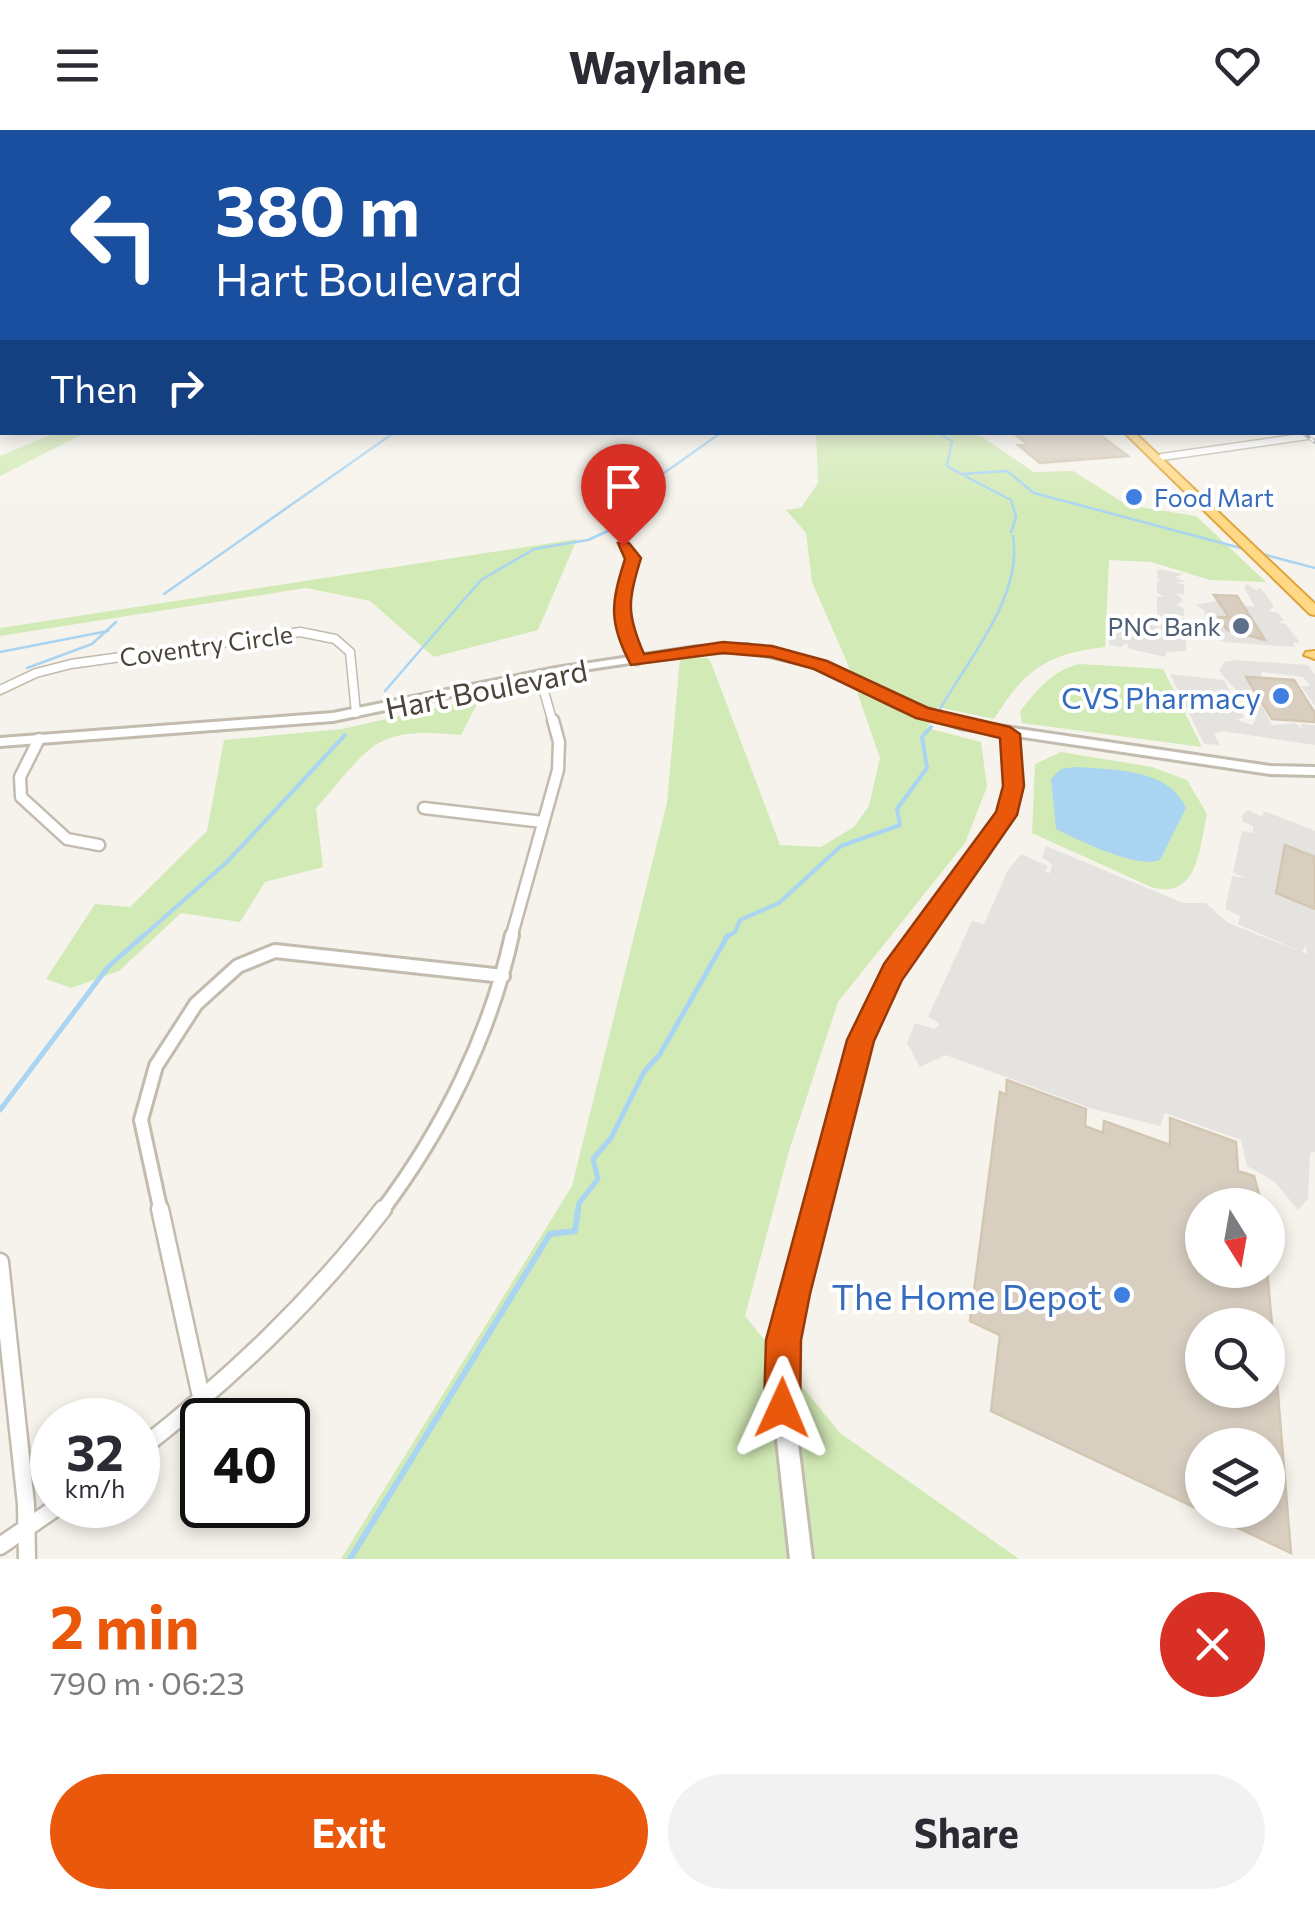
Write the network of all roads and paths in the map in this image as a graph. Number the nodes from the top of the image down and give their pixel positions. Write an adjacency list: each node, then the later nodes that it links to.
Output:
1 (1131, 435): 7 (highway)
2 (1141, 435): 4 (highway)
3 (1315, 435): 4 (street)
4 (1162, 456): 6 (highway)
5 (623, 546): 8 (street)
6 (1315, 596)
7 (1315, 611)
8 (637, 661): 9 (street, Hart Boulevard); 12 (street, Hart Boulevard)
9 (539, 674): 11 (street, Hart Boulevard); 17 (street)
10 (0, 690): 11 (street, Coventry Circle)
11 (356, 713): 13 (street, Hart Boulevard)
12 (1010, 734): 15 (street, Hart Boulevard); 29 (street)
13 (40, 739): 14 (street, Hart Boulevard); 18 (street)
14 (0, 742)
15 (1315, 771)
16 (424, 808): 17 (street)
17 (544, 822): 19 (street)
18 (99, 845)
19 (503, 976): 21 (street); 22 (street)
20 (0, 1262): 26 (street)
21 (201, 1398)
22 (205, 1398)
23 (180, 1418): 24 (street)
24 (160, 1434)
25 (30, 1525): 26 (street)
26 (26, 1528): 27 (street); 28 (street)
27 (0, 1546)
28 (27, 1559)
29 (801, 1559)

